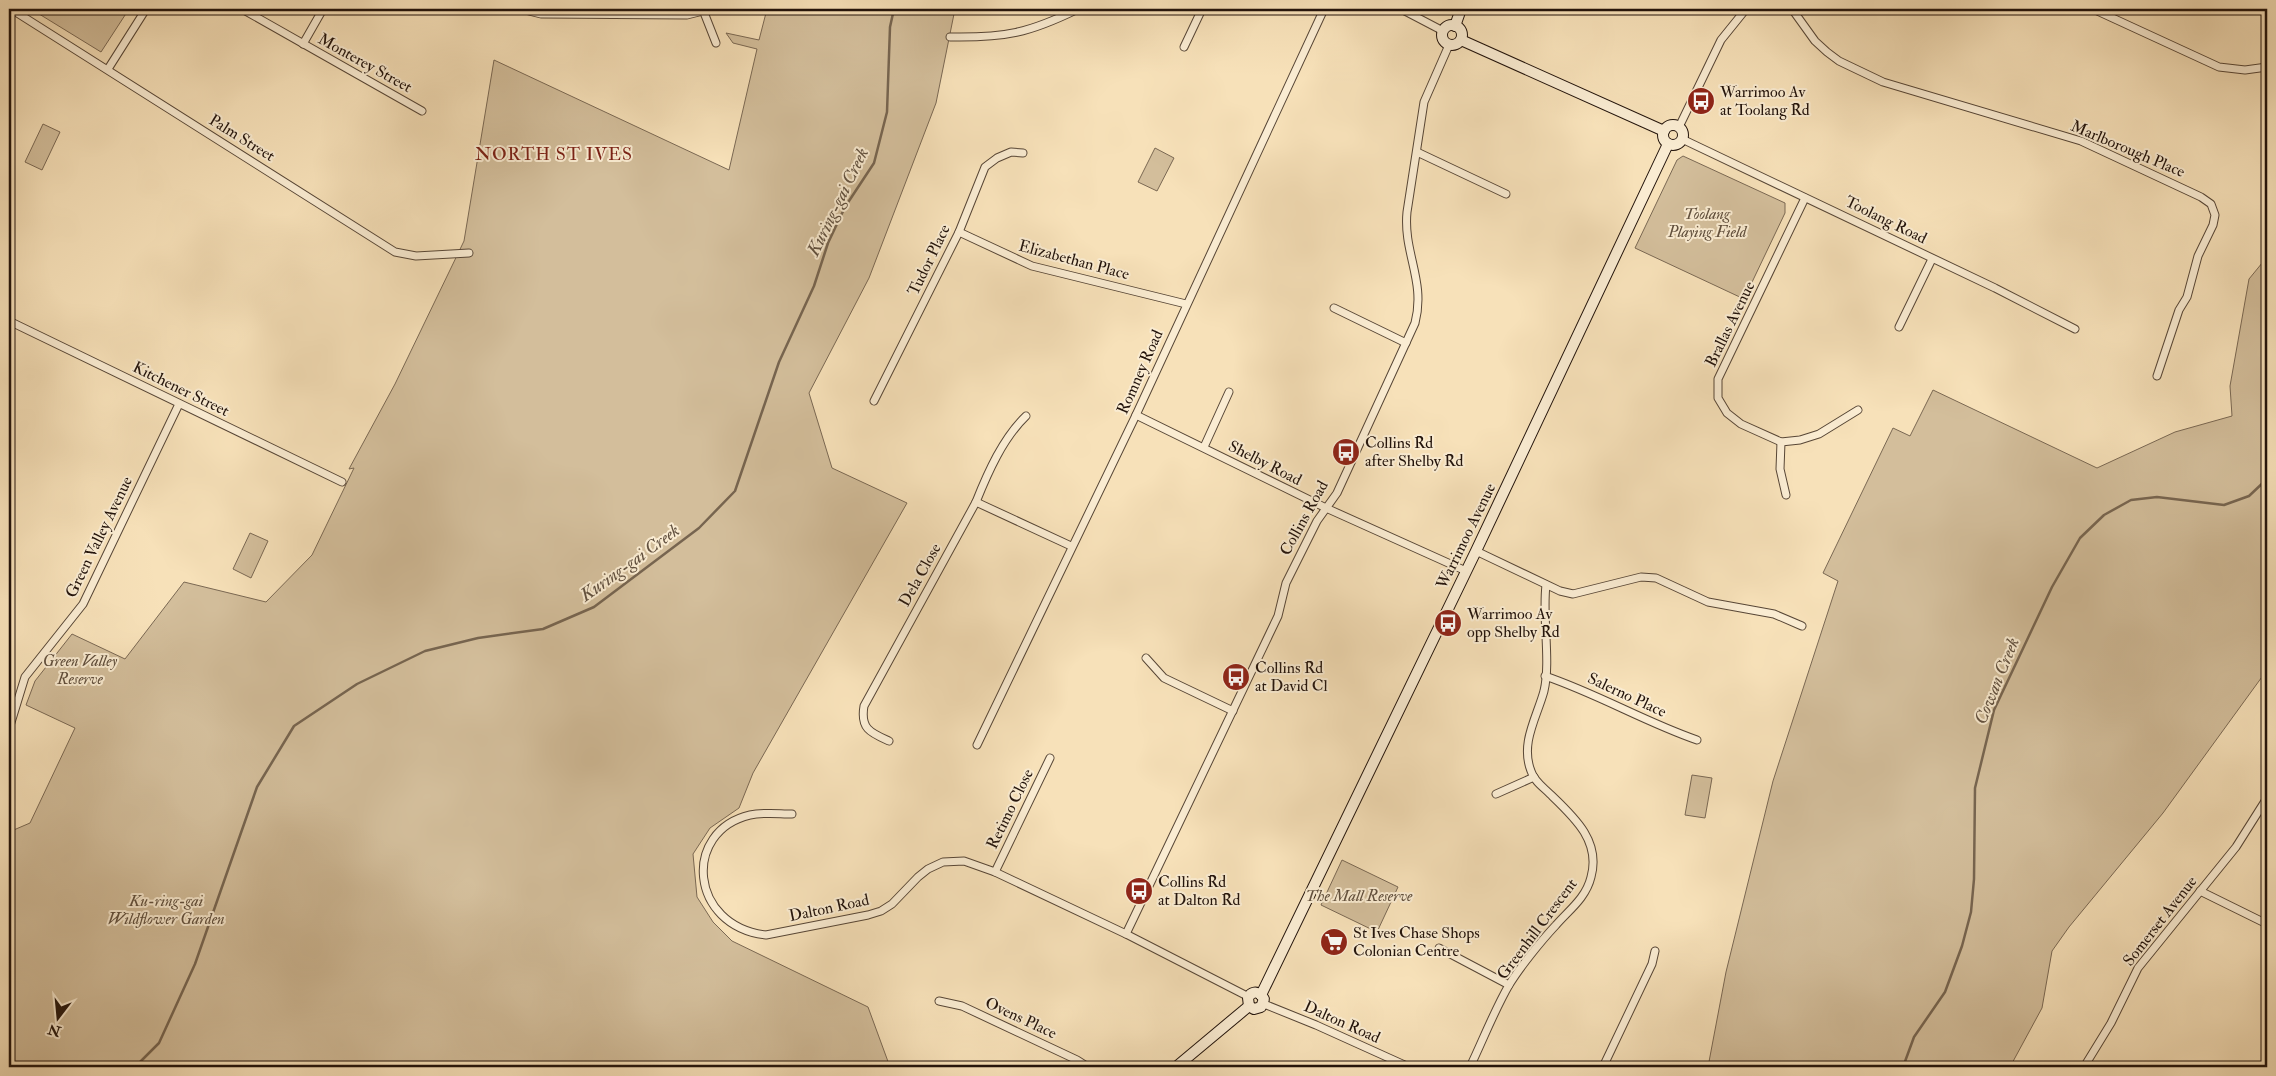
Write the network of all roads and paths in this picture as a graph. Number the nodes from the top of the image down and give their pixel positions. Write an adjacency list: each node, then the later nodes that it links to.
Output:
1 (11, 9): 24 (street, Palm Street)
2 (146, 9): 24 (street)
3 (242, 9): 20 (street, Monterey Street)
4 (323, 9): 20 (street)
5 (521, 9): 6 (street)
6 (704, 9): 19 (street)
7 (1078, 9): 17 (street)
8 (1202, 9): 22 (street)
9 (1324, 9): 37 (street, Romney Road)
10 (1401, 9): 16 (street)
11 (1461, 9): 15 (street)
12 (1746, 9): 26 (street)
13 (1792, 9): 43 (street, Marlborough Place)
14 (2093, 9): 23 (street)
15 (1455, 26): 16 (street); 18 (street)
16 (1443, 31): 21 (street)
17 (950, 37)
18 (1461, 40): 21 (street); 27 (street)
19 (716, 43)
20 (303, 44): 25 (street, Monterey Street)
21 (1449, 45): 30 (street, Collins Road)
22 (1184, 47)
23 (2267, 67)
24 (108, 69): 35 (street, Palm Street)
25 (422, 111)
26 (1679, 127): 27 (street); 28 (street)
27 (1664, 131): 29 (street)
28 (1682, 139): 29 (street); 33 (street, Toolang Road)
29 (1668, 144): 57 (street, Warrimoo Avenue)
30 (1417, 152): 32 (street); 42 (street, Collins Road)
31 (1023, 153): 34 (street, Tudor Place)
32 (1506, 194)
33 (1805, 198): 36 (street, Toolang Road); 50 (street, Brallas Avenue)
34 (959, 232): 37 (street, Elizabethan Place); 45 (street, Tudor Place)
35 (469, 253)
36 (1932, 259): 40 (street); 41 (street, Toolang Road)
37 (1186, 304): 48 (street, Romney Road)
38 (1334, 308): 42 (street)
39 (9, 321): 46 (street, Kitchener Street)
40 (1899, 327)
41 (2075, 329)
42 (1406, 343): 55 (street, Collins Road)
43 (2156, 376)
44 (1230, 392): 51 (street)
45 (874, 401)
46 (178, 404): 52 (street, Kitchener Street); 64 (street, Green Valley Avenue)
47 (1858, 410): 50 (street)
48 (1136, 415): 51 (street, Shelby Road); 56 (street, Romney Road)
49 (1026, 416): 54 (street, Dela Close)
50 (1782, 442): 53 (street)
51 (1204, 447): 55 (street, Shelby Road)
52 (342, 482)
53 (1786, 495)
54 (976, 502): 56 (street); 66 (street, Dela Close)
55 (1326, 508): 58 (street, Shelby Road); 63 (street, Collins Road)
56 (1071, 546): 67 (street, Romney Road)
57 (1476, 551): 58 (street, Warrimoo Avenue); 59 (street)
58 (1466, 571): 80 (street, Warrimoo Avenue)
59 (1546, 585): 60 (street); 62 (street, Greenhill Crescent)
60 (1802, 626)
61 (1146, 658): 63 (street)
62 (1546, 676): 65 (street, Salerno Place); 69 (street, Greenhill Crescent)
63 (1233, 711): 76 (street, Collins Road)
64 (9, 729)
65 (1696, 740)
66 (890, 741)
67 (977, 745)
68 (1050, 758): 73 (street, Retimo Close)
69 (1534, 777): 70 (street); 79 (street, Greenhill Crescent)
70 (1496, 794)
71 (2267, 798): 74 (street, Somerset Avenue)
72 (792, 814): 73 (street, Dalton Road)
73 (996, 872): 76 (street, Dalton Road)
74 (2200, 891): 75 (street); 88 (street, Somerset Avenue)
75 (2267, 924)
76 (1126, 934): 82 (street, Dalton Road)
77 (1439, 948): 79 (street)
78 (1655, 951): 87 (street)
79 (1509, 985): 86 (street, Greenhill Crescent)
80 (1262, 999): 82 (street); 85 (street, Dalton Road)
81 (939, 1001): 83 (street, Ovens Place)
82 (1249, 1001): 84 (street)
83 (1088, 1067)
84 (1176, 1067)
85 (1409, 1067)
86 (1470, 1067)
87 (1603, 1067)
88 (2084, 1067)

